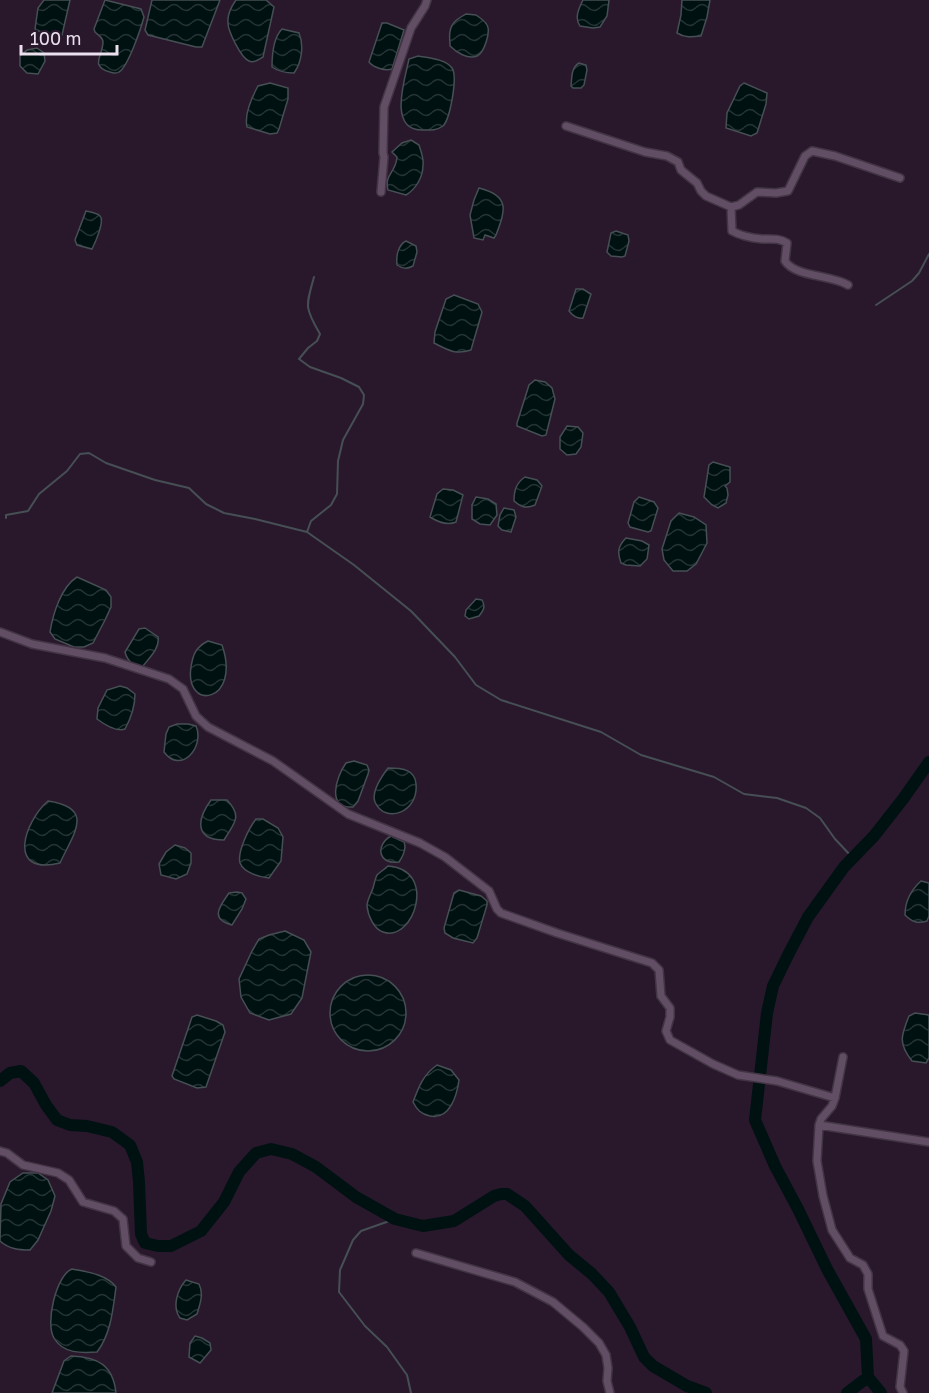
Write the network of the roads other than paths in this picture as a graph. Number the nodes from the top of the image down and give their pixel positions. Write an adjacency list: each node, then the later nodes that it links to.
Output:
1 (427, 0): 4 (street)
2 (566, 126): 5 (street)
3 (900, 178): 5 (street)
4 (381, 192)
5 (731, 207): 6 (street)
6 (848, 285)
7 (0, 632): 9 (street)
8 (843, 1057): 9 (street)
9 (835, 1098): 10 (street)
10 (819, 1125): 11 (street); 16 (street)
11 (929, 1142)
12 (0, 1151): 14 (street)
13 (416, 1253): 15 (street)
14 (152, 1262)
15 (610, 1393)
16 (903, 1393)

